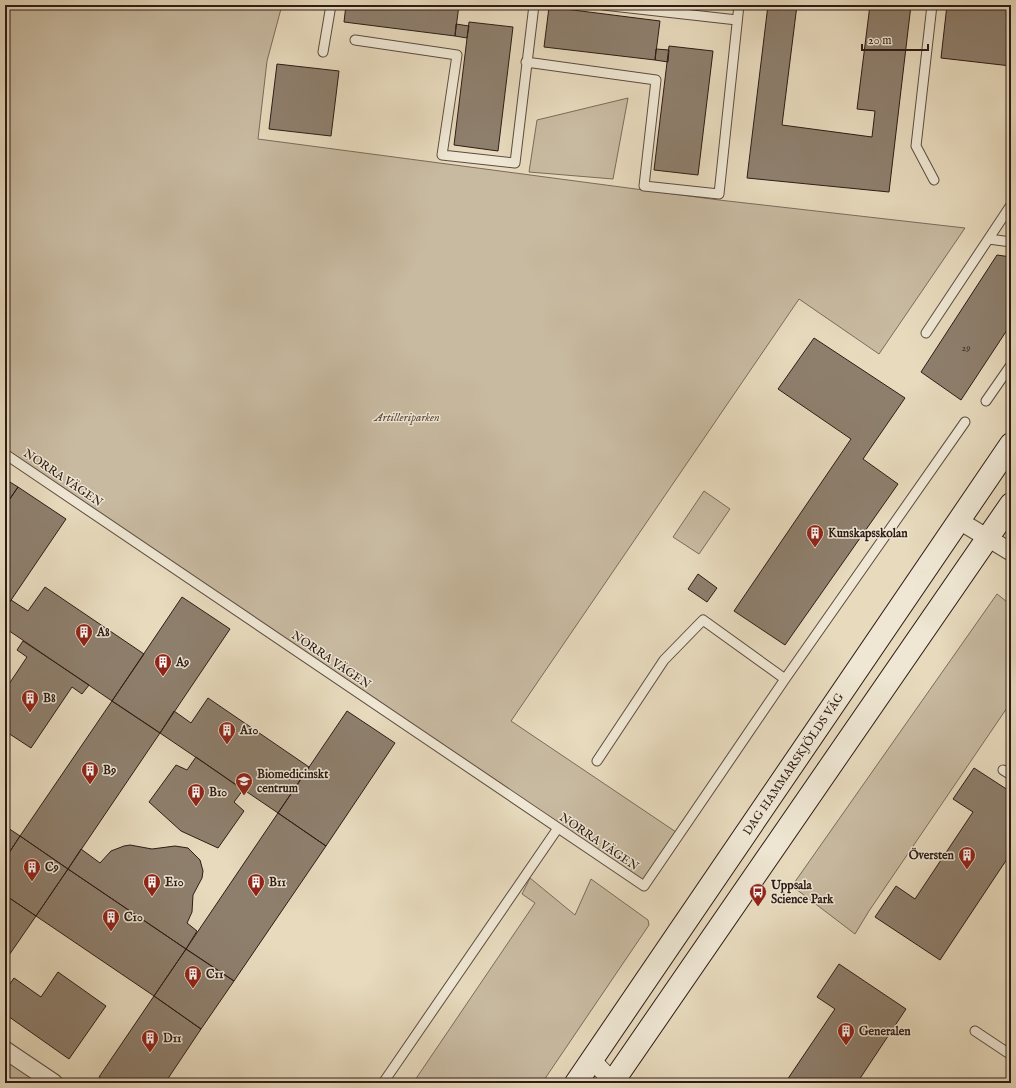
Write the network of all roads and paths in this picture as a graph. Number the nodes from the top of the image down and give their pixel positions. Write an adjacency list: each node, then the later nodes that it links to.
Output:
1 (331, 5): 9 (lane)
2 (534, 5): 10 (lane)
3 (603, 5): 6 (lane)
4 (739, 5): 7 (lane)
5 (932, 5): 11 (lane)
6 (666, 9): 7 (lane)
7 (737, 20): 10 (lane)
8 (355, 40): 10 (lane)
9 (323, 52)
10 (526, 62)
11 (934, 180)
12 (1011, 205): 13 (lane)
13 (989, 239): 14 (lane); 15 (lane)
14 (1011, 242)
15 (926, 333)
16 (1011, 365): 17 (lane)
17 (986, 402)
18 (965, 422): 25 (lane)
19 (1011, 444): 22 (main road, DAG HAMMARSKJÖLDS VÄG)
20 (5, 454): 27 (lane, NORRA VÄGEN)
21 (1011, 504): 23 (main road)
22 (958, 520): 23 (street); 31 (main road, DAG HAMMARSKJÖLDS VÄG)
23 (987, 538): 24 (street); 35 (main road)
24 (1011, 552)
25 (785, 679): 26 (lane); 27 (lane, NORRA VÄGEN)
26 (597, 761)
27 (558, 828): 33 (lane)
28 (975, 1031): 30 (lane)
29 (5, 1050): 32 (street)
30 (1011, 1055)
31 (592, 1060): 34 (main road, DAG HAMMARSKJÖLDS VÄG); 35 (street)
32 (54, 1083)
33 (383, 1083)
34 (576, 1083)
35 (613, 1083)

